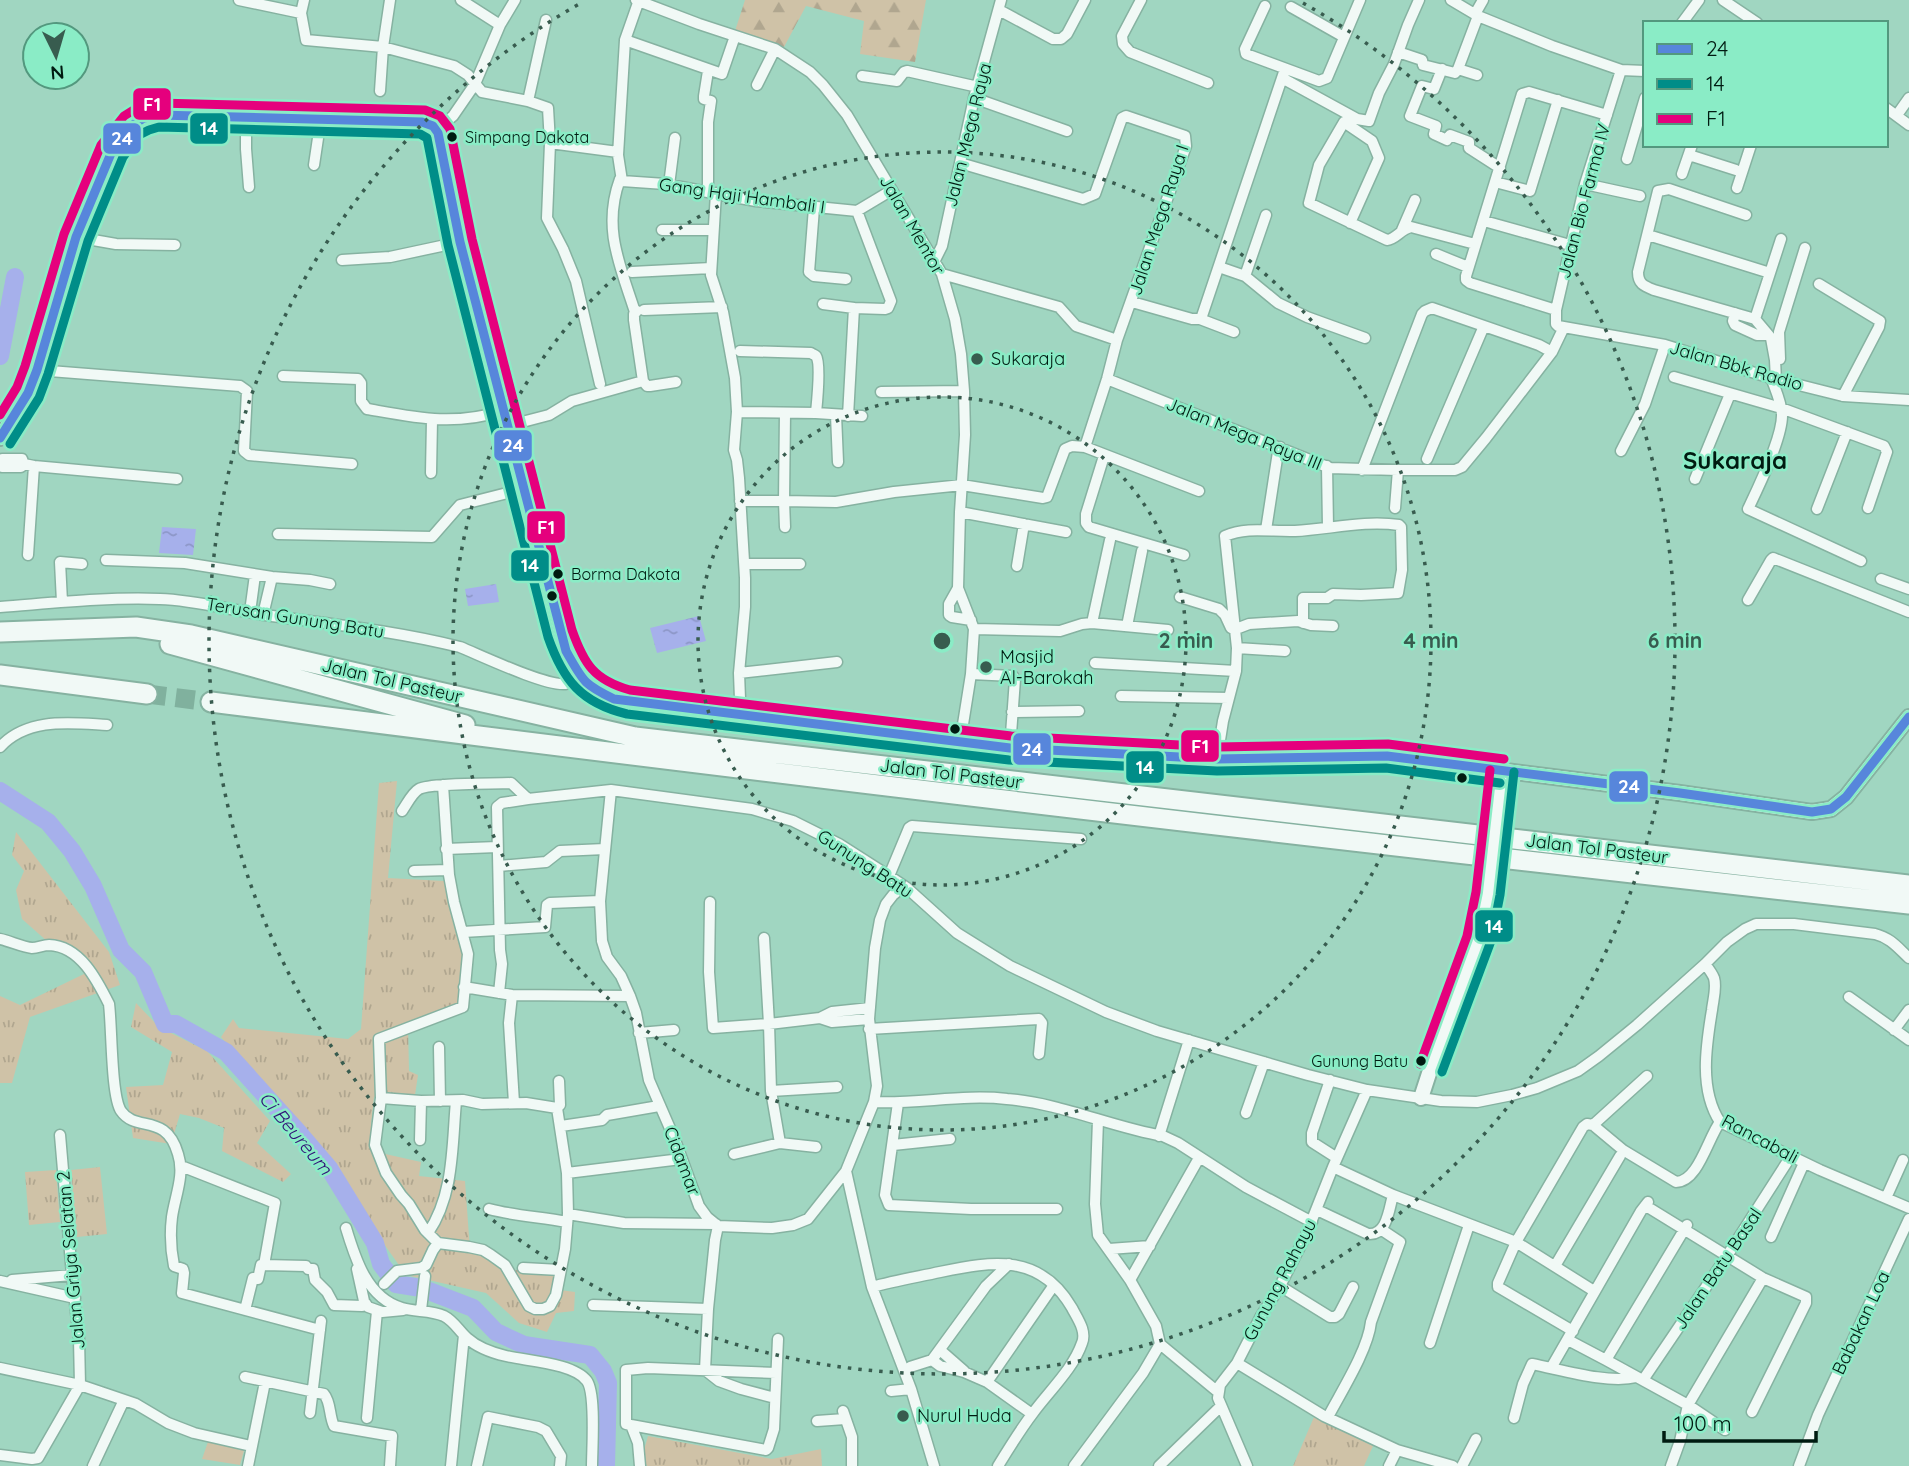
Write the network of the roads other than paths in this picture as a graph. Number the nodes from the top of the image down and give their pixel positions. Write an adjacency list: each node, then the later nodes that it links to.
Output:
1 (239, 0): 19 (street)
2 (304, 0): 19 (street)
3 (390, 0): 28 (street)
4 (461, 0): 24 (street)
5 (515, 0): 24 (street)
6 (638, 0): 25 (street, Jalan Mentor); 27 (street)
7 (1085, 0): 16 (street)
8 (1140, 0): 39 (street)
9 (1360, 0): 26 (street)
10 (1419, 0): 30 (street)
11 (1451, 0): 20 (street)
12 (1483, 0): 20 (street)
13 (1699, 0): 22 (street)
14 (1723, 0): 15 (street)
15 (1735, 4): 23 (street)
16 (1000, 5): 42 (street, Jalan Mega Raya)
17 (1265, 6): 36 (street)
18 (1291, 7): 26 (street)
19 (301, 13): 28 (street)
20 (1477, 15): 32 (street); 33 (street)
21 (546, 20): 47 (street)
22 (1683, 21)
23 (1755, 21)
24 (500, 24): 40 (street)
25 (735, 36): 29 (street, Jalan Mentor); 34 (street)
26 (1344, 37): 36 (street)
27 (625, 40): 34 (street); 61 (street)
28 (383, 47): 40 (street); 43 (street)
29 (775, 49): 41 (street); 74 (street, Jalan Mentor)
30 (1398, 52): 31 (street); 36 (street)
31 (1442, 69): 32 (street); 65 (street)
32 (1458, 69): 37 (street)
33 (1621, 70): 35 (street); 50 (street, Jalan Bio Farma IV)
34 (708, 71): 75 (street)
35 (1643, 71)
36 (1284, 73): 98 (street)
37 (1477, 75)
38 (862, 76): 42 (street)
39 (1208, 83)
40 (475, 84): 47 (street); 55 (street)
41 (757, 85)
42 (978, 87): 44 (street, Jalan Mega Raya)
43 (380, 91)
44 (975, 98): 56 (street); 63 (street, Jalan Mega Raya)
45 (1909, 98): 51 (street)
46 (1558, 100): 50 (street); 65 (street); 69 (street)
47 (528, 101): 58 (street)
48 (1643, 105): 62 (street)
49 (1888, 109): 51 (street)
50 (1607, 115): 70 (street, Jalan Bio Farma IV)
51 (1897, 115): 54 (street)
52 (246, 116): 53 (main road); 72 (street); 88 (main road)
53 (321, 118): 55 (main road); 64 (street)
54 (1909, 125)
55 (436, 130): 90 (main road)
56 (1066, 131)
57 (675, 138): 71 (street)
58 (550, 143): 61 (street); 132 (street)
59 (1750, 147): 73 (street)
60 (1690, 150): 66 (street); 67 (street)
61 (618, 152): 68 (street)
62 (1627, 159)
63 (960, 163): 97 (street, Jalan Mega Raya); 107 (street, Jalan Mega Raya I)
64 (314, 165)
65 (1500, 168): 69 (street)
66 (1737, 170)
67 (1682, 174)
68 (624, 180): 71 (street, Gang Haji Hambali I); 112 (street)
69 (1496, 182): 82 (street)
70 (1585, 184): 76 (street); 93 (street, Jalan Bio Farma IV)
71 (668, 185): 75 (street, Gang Haji Hambali I)
72 (249, 187)
73 (1737, 188)
74 (892, 190): 79 (street); 97 (street, Jalan Mentor)
75 (712, 192): 78 (street, Gang Haji Hambali I); 85 (street)
76 (1640, 196)
77 (1415, 201): 86 (street)
78 (814, 208): 79 (street, Gang Haji Hambali I); 105 (street)
79 (857, 211): 110 (street)
80 (1266, 215): 104 (street)
81 (1746, 215): 87 (street)
82 (1484, 221): 91 (street); 93 (street)
83 (1350, 223): 83 (street); 86 (street)
84 (662, 230): 85 (street)
85 (713, 230): 100 (street)
86 (1402, 230): 91 (street)
87 (1648, 235): 102 (street); 113 (street)
88 (76, 237): 92 (street); 125 (main road)
89 (1782, 239): 102 (street)
90 (460, 242): 96 (street); 145 (main road)
91 (1475, 244): 99 (street)
92 (175, 245)
93 (1570, 245): 111 (street, Jalan Bio Farma IV)
94 (1805, 248): 129 (street)
95 (1436, 254): 99 (street)
96 (342, 260)
97 (935, 260): 103 (street, Jalan Mentor)
98 (1219, 267): 104 (street); 114 (street)
99 (1468, 267): 111 (street)
100 (711, 268): 101 (street); 109 (street)
101 (632, 272)
102 (1770, 273): 115 (street)
103 (942, 274): 121 (street); 133 (street, Jalan Mentor)
104 (1245, 276): 120 (street)
105 (846, 279)
106 (1819, 284): 136 (street)
107 (1132, 302): 114 (street, Jalan Mega Raya I); 121 (street)
108 (823, 304): 110 (street)
109 (722, 307): 112 (street); 139 (street)
110 (854, 307): 143 (street)
111 (1556, 310): 117 (street)
112 (639, 311): 130 (street)
113 (1735, 313): 115 (street); 119 (street)
114 (1200, 319): 118 (street, Jalan Mega Raya I)
115 (1755, 319): 119 (street)
116 (1484, 326): 124 (street); 153 (street); 159 (street)
117 (1564, 327): 122 (street, Jalan Bbk Radio); 124 (street, Jalan Mega Raya III)
118 (1234, 332)
119 (1766, 334): 129 (street)
120 (1365, 338)
121 (1117, 340): 128 (street)
122 (1665, 345): 129 (street, Jalan Bbk Radio); 151 (street)
123 (740, 351): 141 (street)
124 (1552, 352): 160 (street, Jalan Mega Raya III)
125 (37, 370): 148 (main road); 156 (street)
126 (283, 376): 146 (street)
127 (1674, 377): 135 (street)
128 (1107, 379): 149 (street); 150 (street, Jalan Mega Raya III)
129 (1776, 380): 136 (street, Jalan Bbk Radio); 138 (street)
130 (643, 381): 131 (street); 145 (street)
131 (676, 382)
132 (600, 384)
133 (964, 391): 134 (street); 164 (street, Jalan Mentor)
134 (881, 392)
135 (1730, 394): 138 (street); 163 (street)
136 (1843, 396): 137 (street, Jalan Bbk Radio)
137 (1909, 400)
138 (1781, 408): 147 (street); 184 (street)
139 (737, 412): 140 (street); 167 (street)
140 (785, 413): 141 (street); 168 (street)
141 (816, 413): 142 (street)
142 (836, 415): 143 (street); 154 (street)
143 (848, 415): 144 (street)
144 (862, 416)
145 (505, 418): 146 (street); 165 (main road)
146 (432, 420): 161 (street)
147 (1847, 432): 170 (street); 171 (street)
148 (0, 438)
149 (1085, 447): 152 (street); 164 (street)
150 (1280, 447): 158 (street, Jalan Mega Raya III); 176 (street)
151 (1621, 451)
152 (1104, 456): 166 (street); 182 (street)
153 (1427, 458)
154 (838, 462)
155 (0, 463): 157 (street)
156 (352, 464)
157 (29, 465): 162 (street); 181 (street)
158 (1327, 467): 159 (street, Jalan Mega Raya III); 175 (street)
159 (1362, 470): 160 (street, Jalan Mega Raya III)
160 (1398, 470): 169 (street)
161 (430, 473)
162 (177, 479)
163 (1695, 479)
164 (962, 485): 168 (street); 172 (street, Jalan Mentor)
165 (523, 489): 178 (street); 219 (main road)
166 (1199, 491)
167 (740, 501): 168 (street); 186 (street)
168 (784, 501): 174 (street)
169 (1395, 508)
170 (1868, 508)
171 (1817, 509)
172 (960, 513): 173 (street); 193 (street, Jalan Mentor)
173 (1024, 524): 177 (street); 188 (street)
174 (785, 527)
175 (1328, 527): 176 (street); 203 (street)
176 (1266, 530): 207 (street)
177 (1066, 532)
178 (278, 534)
179 (1110, 540): 202 (street)
180 (1142, 551): 205 (street)
181 (28, 555)
182 (1184, 555)
183 (106, 560): 189 (street)
184 (1861, 561)
185 (82, 564): 197 (street)
186 (745, 564): 187 (street); 216 (street)
187 (800, 564)
188 (1017, 566)
189 (256, 575): 190 (street); 199 (street)
190 (272, 577): 192 (street); 201 (street)
191 (1881, 579): 194 (street)
192 (330, 584)
193 (958, 588): 204 (street, Jalan Mentor); 204 (street, Jalan Mentor)
194 (1909, 589)
195 (1180, 597): 207 (street)
196 (1748, 600): 200 (street)
197 (61, 602): 198 (street, Terusan Gunung Batu); 199 (street, Terusan Gunung Batu)
198 (0, 607)
199 (250, 612): 201 (street, Terusan Gunung Batu)
200 (1909, 612)
201 (263, 615): 219 (street, Terusan Gunung Batu)
202 (1092, 623): 204 (street); 205 (street)
203 (1303, 623): 206 (street); 207 (street)
204 (973, 624): 217 (street, Jalan Mentor)
205 (1127, 626): 208 (street)
206 (1333, 626)
207 (1236, 629): 211 (street)
208 (1168, 630)
209 (0, 632): 247 (highway, Jalan Tol Pasteur)
210 (0, 642): 229 (highway)
211 (1237, 648): 212 (street); 215 (street)
212 (1285, 651)
213 (837, 662): 216 (street)
214 (1095, 663): 215 (street)
215 (1236, 671): 222 (street)
216 (739, 673): 226 (street)
217 (971, 674): 225 (street); 230 (street, Jalan Mentor)
218 (0, 675): 220 (highway)
219 (581, 678): 226 (main road)
220 (147, 694)
221 (1121, 696): 222 (street)
222 (1229, 698): 233 (street)
223 (211, 702): 229 (highway, Jalan Tol Pasteur)
224 (1079, 711): 225 (street)
225 (1012, 712): 232 (street)
226 (748, 717): 230 (main road)
227 (1909, 717): 234 (main road)
228 (107, 725): 231 (street)
229 (530, 743): 251 (highway, Jalan Tol Pasteur)
230 (960, 743): 232 (main road)
231 (0, 747)
232 (1010, 748): 233 (main road)
233 (1217, 759): 234 (main road)
234 (1502, 771): 281 (main road, bridge)
235 (443, 785): 237 (street); 238 (street); 241 (street)
236 (611, 790): 237 (street, Gunung Batu); 242 (street, Cidamar); 246 (street, Gunung Batu)
237 (528, 799): 240 (street, Gunung Batu)
238 (402, 811)
239 (1081, 839): 246 (street)
240 (497, 847): 241 (street); 243 (street)
241 (446, 849): 244 (street)
242 (605, 849): 243 (street); 249 (street, Cidamar)
243 (499, 866): 252 (street)
244 (448, 870): 245 (street); 253 (street)
245 (414, 871)
246 (889, 876): 248 (street, Gunung Batu)
247 (1909, 885)
248 (907, 888): 264 (street); 269 (street, Gunung Batu)
249 (600, 901): 252 (street); 261 (street, Cidamar)
250 (710, 902): 265 (street)
251 (1909, 904)
252 (499, 929): 253 (street); 259 (street)
253 (463, 932): 258 (street)
254 (764, 938): 265 (street)
255 (0, 939): 310 (street)
256 (1905, 955): 257 (street, Gunung Batu)
257 (1705, 964): 281 (street, Gunung Batu); 292 (street, Rancabali)
258 (464, 987): 259 (street); 280 (street)
259 (499, 993): 260 (street)
260 (512, 995): 261 (street); 286 (street)
261 (630, 996): 268 (street, Cidamar)
262 (1849, 997): 267 (street)
263 (1909, 1010): 267 (street)
264 (869, 1018): 265 (street); 272 (street); 285 (street)
265 (769, 1024): 279 (street)
266 (674, 1030): 268 (street)
267 (1894, 1030): 270 (street)
268 (639, 1033): 288 (street, Cidamar)
269 (1189, 1040): 273 (street, Gunung Batu); 296 (street)
270 (1909, 1040)
271 (439, 1047): 283 (street)
272 (1039, 1054)
273 (1264, 1062): 275 (street, Gunung Batu); 290 (street)
274 (1647, 1076): 293 (street)
275 (1330, 1080): 278 (street, Gunung Batu); 308 (street)
276 (559, 1081): 289 (street)
277 (837, 1087): 279 (street)
278 (1367, 1090): 281 (street, Gunung Batu); 308 (street, Gunung Rahayu)
279 (771, 1091): 299 (street)
280 (381, 1098): 282 (street); 327 (street)
281 (1421, 1098)
282 (421, 1101): 283 (street); 298 (street)
283 (440, 1101): 284 (street)
284 (456, 1101): 286 (street); 327 (street)
285 (874, 1102): 287 (street); 311 (street)
286 (514, 1103): 289 (street)
287 (898, 1103): 291 (street); 300 (street)
288 (660, 1106): 294 (street); 306 (street, Cidamar)
289 (557, 1108): 294 (street)
290 (1246, 1113)
291 (1098, 1120): 296 (street); 332 (street)
292 (1720, 1122): 293 (street); 304 (street, Rancabali)
293 (1593, 1125): 329 (street)
294 (561, 1126): 312 (street)
295 (60, 1135): 341 (street, Jalan Griya Selatan 2)
296 (1160, 1136): 305 (street)
297 (950, 1139): 300 (street)
298 (420, 1140)
299 (780, 1143): 301 (street); 302 (street)
300 (893, 1145): 317 (street)
301 (816, 1147)
302 (734, 1154)
303 (1620, 1156): 338 (street)
304 (1791, 1156): 309 (street, Rancabali); 333 (street, Jalan Batu Basal)
305 (1199, 1158): 321 (street); 331 (street)
306 (681, 1159): 312 (street); 322 (street, Cidamar)
307 (1903, 1160): 314 (street)
308 (1335, 1162): 313 (street); 318 (street, Gunung Rahayu)
309 (1804, 1163): 314 (street, Rancabali); 328 (street)
310 (181, 1166): 336 (street); 359 (street)
311 (846, 1171): 322 (street); 350 (street)
312 (567, 1173): 319 (street)
313 (1393, 1195): 323 (street); 326 (street)
314 (1886, 1198): 315 (street, Rancabali)
315 (1909, 1208)
316 (489, 1209): 319 (street)
317 (1058, 1209)
318 (1317, 1210): 321 (street, Gunung Rahayu); 326 (street)
319 (568, 1218): 322 (street); 340 (street)
320 (1909, 1219): 423 (street, Babakan Loa)
321 (1312, 1222): 349 (street, Gunung Rahayu)
322 (717, 1225): 358 (street)
323 (1469, 1225): 329 (street); 364 (street)
324 (1686, 1227): 333 (street); 352 (street); 368 (street)
325 (346, 1228): 334 (street)
326 (1382, 1230): 392 (street)
327 (428, 1233): 330 (street)
328 (1771, 1237)
329 (1516, 1242): 338 (street); 362 (street)
330 (438, 1243): 340 (street); 346 (street)
331 (1150, 1246): 332 (street); 344 (street)
332 (1110, 1250): 344 (street)
333 (1729, 1254): 343 (street); 377 (street, Jalan Batu Basal)
334 (354, 1255): 357 (street); 360 (street)
335 (1009, 1264): 337 (street); 347 (street); 348 (street)
336 (264, 1265): 355 (street); 359 (street)
337 (977, 1265): 348 (street); 350 (street)
338 (1555, 1266): 352 (street)
339 (523, 1268): 340 (street)
340 (560, 1270)
341 (72, 1275): 345 (street); 353 (street, Jalan Griya Selatan 2)
342 (425, 1276): 356 (street)
343 (1763, 1278): 387 (street); 389 (street)
344 (1130, 1280): 365 (street)
345 (2, 1281): 353 (street)
346 (384, 1284)
347 (1055, 1285): 379 (street); 391 (street)
348 (986, 1286): 366 (street)
349 (1280, 1286): 351 (street); 369 (street, Gunung Rahayu)
350 (872, 1287): 381 (street)
351 (1353, 1287)
352 (1594, 1291): 362 (street)
353 (75, 1298): 380 (street, Jalan Griya Selatan 2)
354 (593, 1305): 358 (street)
355 (362, 1306)
356 (422, 1308): 357 (street); 361 (street)
357 (406, 1309): 360 (street)
358 (708, 1309): 373 (street)
359 (245, 1310): 382 (street)
360 (377, 1311): 393 (street)
361 (464, 1335): 408 (street); 411 (street)
362 (1570, 1336): 368 (street); 372 (street)
363 (778, 1339): 375 (street)
364 (1430, 1343)
365 (1160, 1344): 384 (street); 416 (street)
366 (940, 1350): 367 (street); 374 (street)
367 (932, 1360): 370 (street); 374 (street)
368 (1606, 1360): 377 (street)
369 (1237, 1363): 384 (street, Gunung Rahayu); 392 (street)
370 (910, 1367)
371 (0, 1368): 380 (street)
372 (1551, 1368): 377 (street); 394 (street)
373 (705, 1370): 375 (street); 385 (street); 396 (street)
374 (964, 1372): 379 (street)
375 (776, 1373): 385 (street)
376 (245, 1377): 378 (street)
377 (1640, 1379): 387 (street)
378 (265, 1382): 382 (street); 401 (street)
379 (987, 1382): 391 (street)
380 (80, 1385): 386 (street); 404 (street)
381 (911, 1388): 383 (street); 414 (street)
382 (313, 1391): 390 (street); 407 (street)
383 (891, 1391)
384 (1218, 1392): 388 (street)
385 (775, 1398): 397 (street)
386 (124, 1400): 401 (street); 405 (street)
387 (1689, 1404): 398 (street); 422 (street)
388 (1221, 1406): 417 (street); 418 (street)
389 (1752, 1412)
390 (310, 1413)
391 (1032, 1414): 415 (street)
392 (1328, 1417): 402 (street)
393 (367, 1418)
394 (1514, 1418)
395 (817, 1421): 413 (street)
396 (631, 1425): 397 (street); 400 (street)
397 (650, 1428): 400 (street)
398 (1725, 1430)
399 (1476, 1439): 421 (street)
400 (638, 1443): 412 (street)
401 (251, 1446): 406 (street)
402 (1398, 1450): 419 (street); 420 (street)
403 (0, 1455): 404 (street)
404 (37, 1462)
405 (93, 1466)
406 (248, 1466)
407 (390, 1466)
408 (452, 1466)
409 (477, 1466): 410 (street)
410 (560, 1466)
411 (593, 1466)
412 (640, 1466)
413 (852, 1466)
414 (934, 1466)
415 (998, 1466)
416 (1074, 1466)
417 (1159, 1466)
418 (1247, 1466)
419 (1389, 1466)
420 (1453, 1466)
421 (1462, 1466)
422 (1671, 1466)
423 (1799, 1466)

